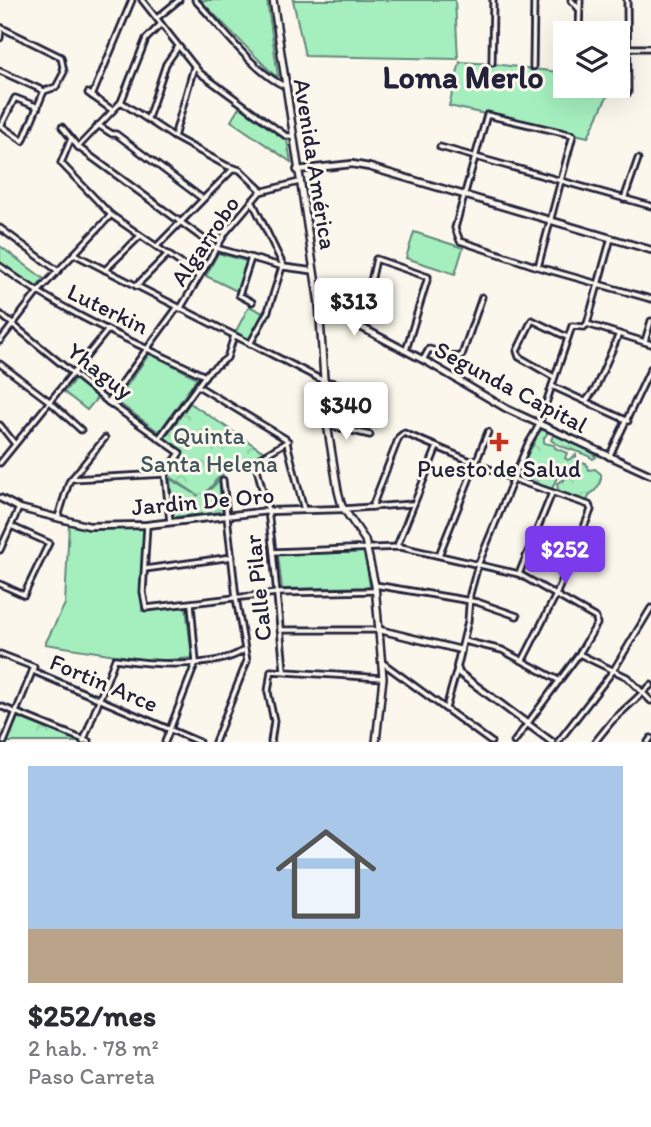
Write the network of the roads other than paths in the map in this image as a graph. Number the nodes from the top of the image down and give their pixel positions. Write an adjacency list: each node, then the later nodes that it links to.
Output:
1 (132, 0): 29 (street)
2 (142, 0): 12 (street)
3 (179, 0): 12 (street)
4 (195, 0): 25 (street)
5 (273, 0): 25 (main road, Avenida América)
6 (493, 0): 21 (street)
7 (534, 0): 23 (street)
8 (571, 0): 11 (street)
9 (580, 0): 11 (street)
10 (627, 0): 14 (street)
11 (580, 10): 13 (street)
12 (157, 18): 15 (street)
13 (580, 21)
14 (627, 21)
15 (161, 23): 18 (street); 27 (street)
16 (1, 28): 17 (street); 26 (street)
17 (0, 38)
18 (178, 47): 22 (street); 30 (street)
19 (630, 48): 20 (street)
20 (651, 48)
21 (492, 63)
22 (194, 67): 34 (street); 35 (street)
23 (533, 67)
24 (0, 71): 26 (street)
25 (285, 86): 34 (main road, Avenida América)
26 (44, 91): 28 (street)
27 (121, 102): 29 (street); 30 (street)
28 (37, 107): 32 (street); 32 (street)
29 (113, 110): 31 (street)
30 (148, 119): 35 (street)
31 (98, 125): 37 (street); 47 (street)
32 (1, 126)
33 (62, 127): 36 (street)
34 (292, 136): 42 (main road, Avenida América)
35 (174, 137): 41 (street)
36 (71, 139): 37 (street); 51 (street)
37 (78, 147): 52 (street)
38 (440, 147): 39 (street)
39 (474, 155): 43 (street); 43 (street); 46 (street)
40 (638, 159): 48 (street)
41 (234, 168): 45 (street); 47 (street)
42 (297, 170): 44 (main road, Avenida América); 46 (street)
43 (562, 181): 48 (street); 53 (street)
44 (299, 182): 45 (street, Algarrobo); 68 (main road, Avenida América)
45 (262, 191): 49 (street, Algarrobo)
46 (463, 196): 53 (street); 65 (street)
47 (203, 199): 52 (street)
48 (624, 199): 50 (street)
49 (252, 201): 58 (street, Algarrobo); 64 (street)
50 (651, 206)
51 (111, 215): 55 (street); 60 (street)
52 (180, 222): 57 (street); 58 (street)
53 (551, 222): 56 (street); 65 (street)
54 (0, 228): 67 (street)
55 (140, 236): 57 (street); 66 (street)
56 (611, 238): 59 (street); 70 (street)
57 (157, 246): 61 (street)
58 (216, 248): 62 (street); 69 (street, Algarrobo)
59 (651, 250)
60 (74, 254): 66 (street); 67 (street)
61 (168, 254): 69 (street); 71 (street)
62 (251, 258): 64 (street); 75 (street)
63 (0, 266): 72 (street, Luterkin)
64 (283, 267): 68 (street); 89 (street)
65 (538, 267): 70 (street)
66 (105, 270): 71 (street)
67 (58, 271): 72 (street)
68 (314, 271): 76 (main road, Avenida América)
69 (200, 276): 77 (street, Algarrobo)
70 (597, 284): 74 (street); 81 (street)
71 (135, 286): 77 (street)
72 (37, 293): 80 (street); 83 (street, Luterkin)
73 (482, 297): 93 (street)
74 (651, 299)
75 (252, 302)
76 (319, 304): 82 (street, Segunda Capital); 99 (main road, Avenida América)
77 (179, 309): 85 (street); 91 (street, Algarrobo)
78 (0, 314): 80 (street, Yhaguy)
79 (651, 321): 88 (street)
80 (13, 324): 87 (street); 96 (street, Yhaguy)
81 (587, 324): 84 (street); 86 (street)
82 (361, 327): 92 (street, Segunda Capital); 92 (street)
83 (107, 331): 91 (street, Luterkin); 96 (street)
84 (619, 334): 88 (street); 106 (street)
85 (234, 336): 89 (street); 97 (street)
86 (567, 337): 98 (street); 98 (street)
87 (0, 341)
88 (645, 341): 90 (street)
89 (250, 344): 99 (street)
90 (651, 344)
91 (148, 349): 97 (street, Luterkin); 107 (street, Algarrobo)
92 (405, 351): 93 (street, Segunda Capital)
93 (423, 360): 109 (street, Segunda Capital)
94 (0, 364): 105 (street)
95 (651, 369): 100 (street)
96 (72, 371): 105 (street); 107 (street, Yhaguy)
97 (205, 376): 101 (street)
98 (554, 377): 102 (street)
99 (324, 381): 104 (street); 111 (main road, Avenida América)
100 (643, 385): 103 (street); 108 (street)
101 (198, 386): 116 (street); 117 (street)
102 (552, 386): 106 (street); 109 (street)
103 (651, 387)
104 (377, 392)
105 (49, 401): 112 (street); 118 (street)
106 (586, 401): 108 (street)
107 (108, 402): 116 (street, Yhaguy)
108 (628, 421): 120 (street)
109 (539, 424): 120 (street, Segunda Capital); 127 (street)
110 (0, 425): 118 (street)
111 (328, 425): 114 (street); 133 (main road, Avenida América)
112 (81, 430)
113 (488, 432): 122 (street)
114 (370, 435)
115 (105, 438): 125 (street)
116 (160, 438): 123 (street, Yhaguy)
117 (288, 441): 134 (street); 135 (street, Calle Pilar)
118 (15, 444): 121 (street)
119 (437, 447): 122 (street); 130 (street); 131 (street)
120 (609, 457): 124 (street, Segunda Capital)
121 (0, 463)
122 (476, 463): 127 (street); 145 (street)
123 (165, 474): 125 (street); 138 (street)
124 (651, 475)
125 (71, 479): 137 (street)
126 (223, 480): 136 (street)
127 (513, 480): 128 (street); 147 (street)
128 (552, 492): 149 (street); 153 (street)
129 (0, 498): 132 (street, Jardin De Oro)
130 (413, 504): 131 (street, Jardin De Oro); 141 (street)
131 (372, 507): 133 (street, Jardin De Oro)
132 (19, 508): 137 (street, Jardin De Oro); 140 (street)
133 (344, 509): 134 (street, Jardin De Oro); 142 (main road, Avenida América)
134 (304, 510): 135 (street, Jardin De Oro)
135 (268, 511): 136 (street, Jardin De Oro); 144 (street, Calle Pilar)
136 (227, 515): 138 (street, Jardin De Oro); 146 (street)
137 (58, 517): 139 (street, Jardin De Oro)
138 (170, 522): 139 (street, Jardin De Oro)
139 (147, 525): 148 (street)
140 (11, 526): 143 (street); 150 (street)
141 (397, 546): 142 (street); 145 (street)
142 (368, 549): 144 (street); 151 (main road, Avenida América)
143 (0, 550)
144 (273, 552): 152 (street, Calle Pilar)
145 (439, 555): 147 (street)
146 (232, 557): 148 (street); 154 (street)
147 (478, 565): 149 (street); 155 (street)
148 (145, 569): 156 (street)
149 (519, 574): 153 (street)
150 (0, 584)
151 (375, 588): 152 (street); 155 (street); 160 (main road, Avenida América)
152 (277, 593): 154 (street); 159 (street, Calle Pilar)
153 (556, 595): 165 (street); 166 (street)
154 (236, 598): 156 (street); 162 (street)
155 (469, 601): 158 (street); 161 (street)
156 (191, 604): 167 (street)
157 (651, 608): 172 (street)
158 (516, 616)
159 (280, 630): 160 (street); 171 (street, Calle Pilar)
160 (380, 630): 163 (street); 168 (main road, Avenida América)
161 (464, 640): 163 (street); 166 (street)
162 (244, 650): 167 (street); 189 (street)
163 (461, 650): 169 (street)
164 (0, 654): 170 (street, Fortin Arce)
165 (579, 654): 172 (street); 174 (street)
166 (523, 660): 174 (street)
167 (196, 662): 177 (street); 183 (street)
168 (383, 663): 173 (main road, Avenida América); 180 (street)
169 (457, 667): 180 (street); 182 (street)
170 (33, 669): 177 (street, Fortin Arce); 181 (street)
171 (284, 670): 173 (street); 190 (street)
172 (613, 671): 176 (street); 195 (street)
173 (383, 678): 191 (main road, Avenida América)
174 (560, 681): 182 (street)
175 (651, 685): 176 (street)
176 (643, 692): 178 (street); 196 (street)
177 (99, 700): 183 (street, Fortin Arce); 184 (street)
178 (651, 701)
179 (0, 706): 181 (street)
180 (446, 708): 192 (street)
181 (16, 712): 184 (street); 185 (street)
182 (527, 725): 193 (street); 194 (street)
183 (170, 730): 187 (street); 188 (street, Fortin Arce)
184 (83, 741): 186 (street)
185 (4, 742)
186 (89, 742)
187 (166, 742)
188 (199, 742)
189 (215, 742)
190 (271, 742)
191 (376, 742)
192 (491, 742)
193 (514, 742)
194 (552, 742)
195 (558, 742)
196 (595, 742)

